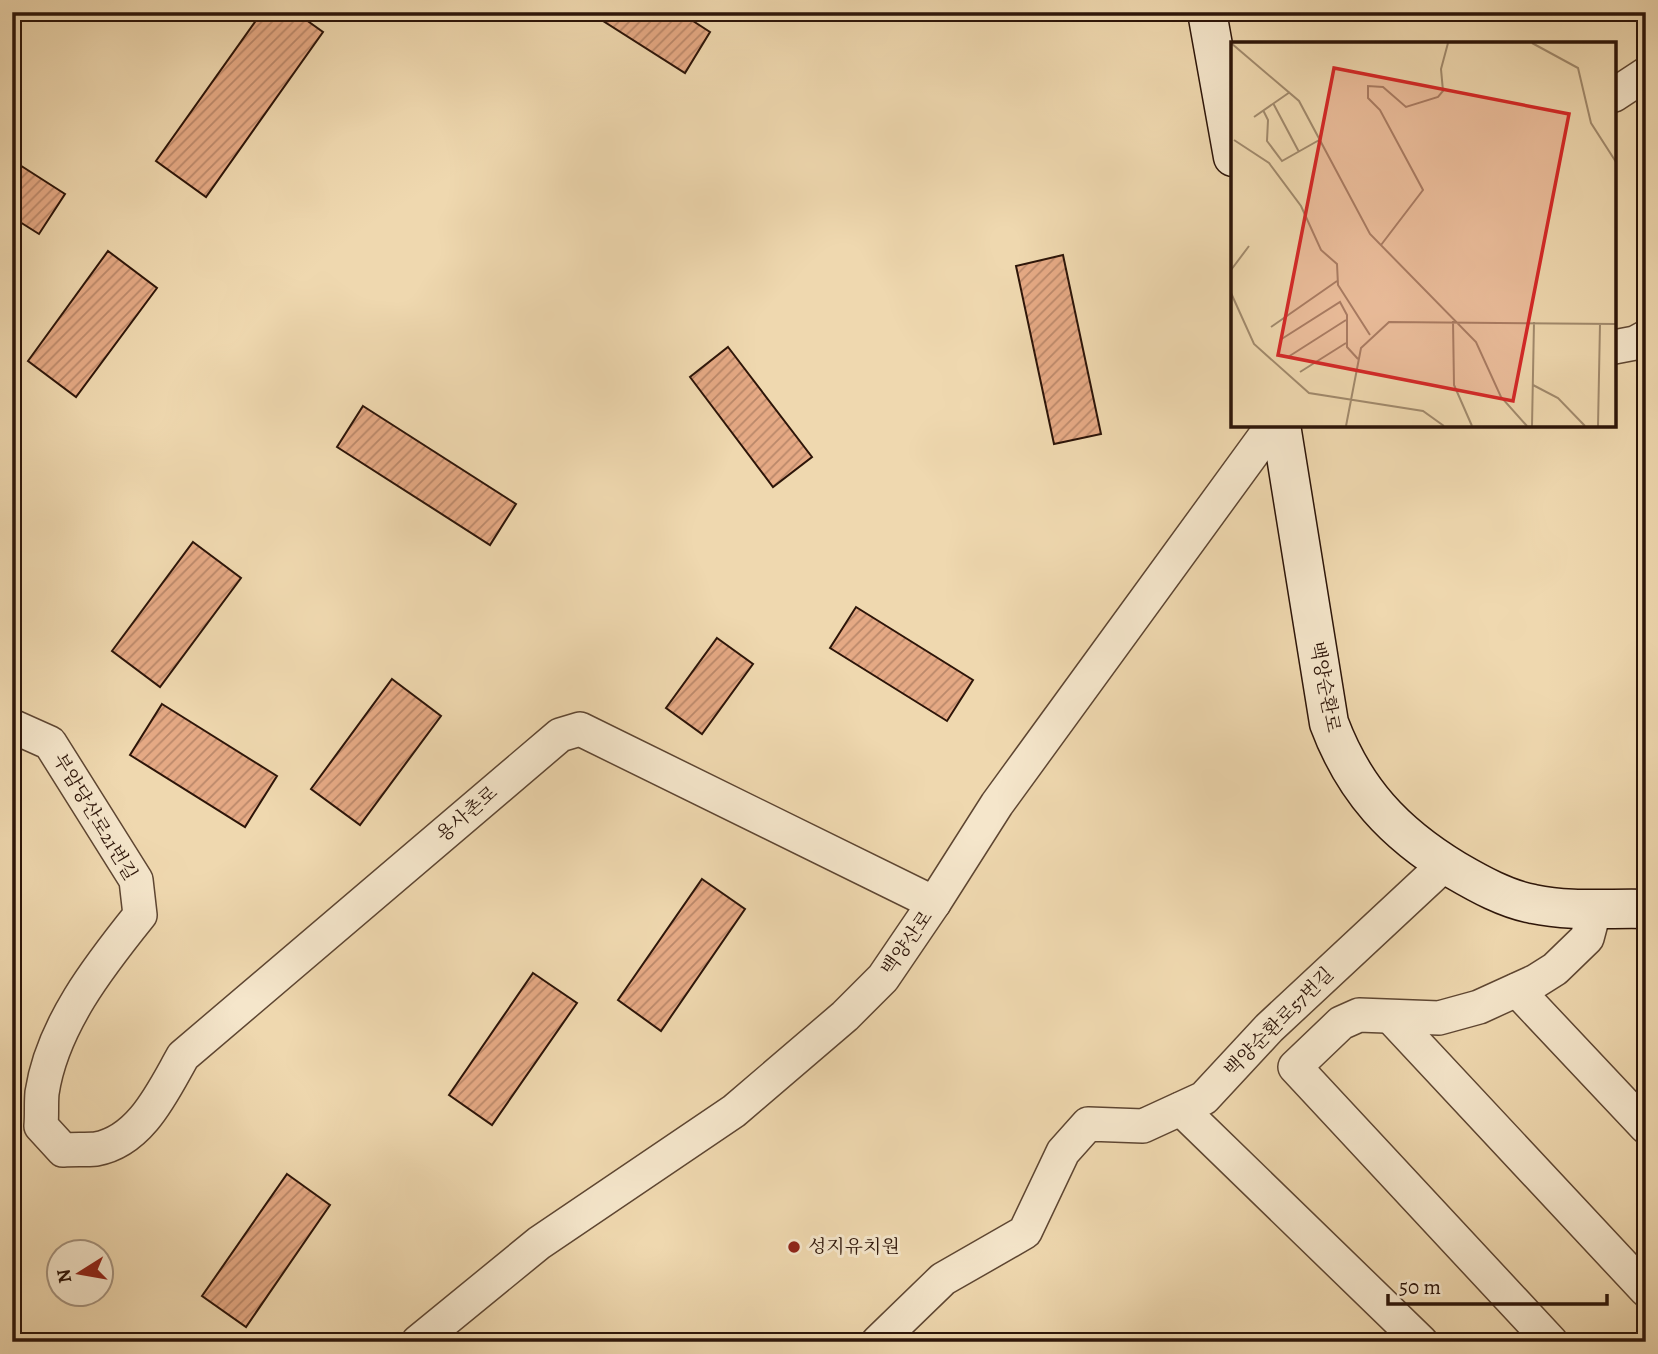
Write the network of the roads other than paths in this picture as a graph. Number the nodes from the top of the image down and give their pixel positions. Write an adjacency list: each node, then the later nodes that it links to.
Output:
1 (1207, 12): 4 (main road)
2 (1646, 74): 3 (street)
3 (1616, 94)
4 (1231, 146)
5 (1646, 337): 6 (street)
6 (1616, 346)
7 (1272, 427): 11 (street, 백양산로)
8 (1281, 427): 10 (main road, 백양순환로)
9 (12, 726): 18 (street, 부암당산로21번길)
10 (1445, 864): 12 (main road, 백양순환로); 16 (street, 백양순환로57번길)
11 (934, 904): 18 (street, 용사촌로); 20 (street, 백양산로)
12 (1595, 908): 13 (main road, 백양순환로); 14 (street)
13 (1646, 909)
14 (1517, 990): 15 (street); 17 (street)
15 (1391, 1017): 19 (street); 23 (street)
16 (1181, 1109): 21 (street, 백양순환로57번길); 22 (street)
17 (1646, 1127)
18 (63, 1150)
19 (1646, 1290)
20 (418, 1342)
21 (878, 1342)
22 (1421, 1342)
23 (1551, 1342)

